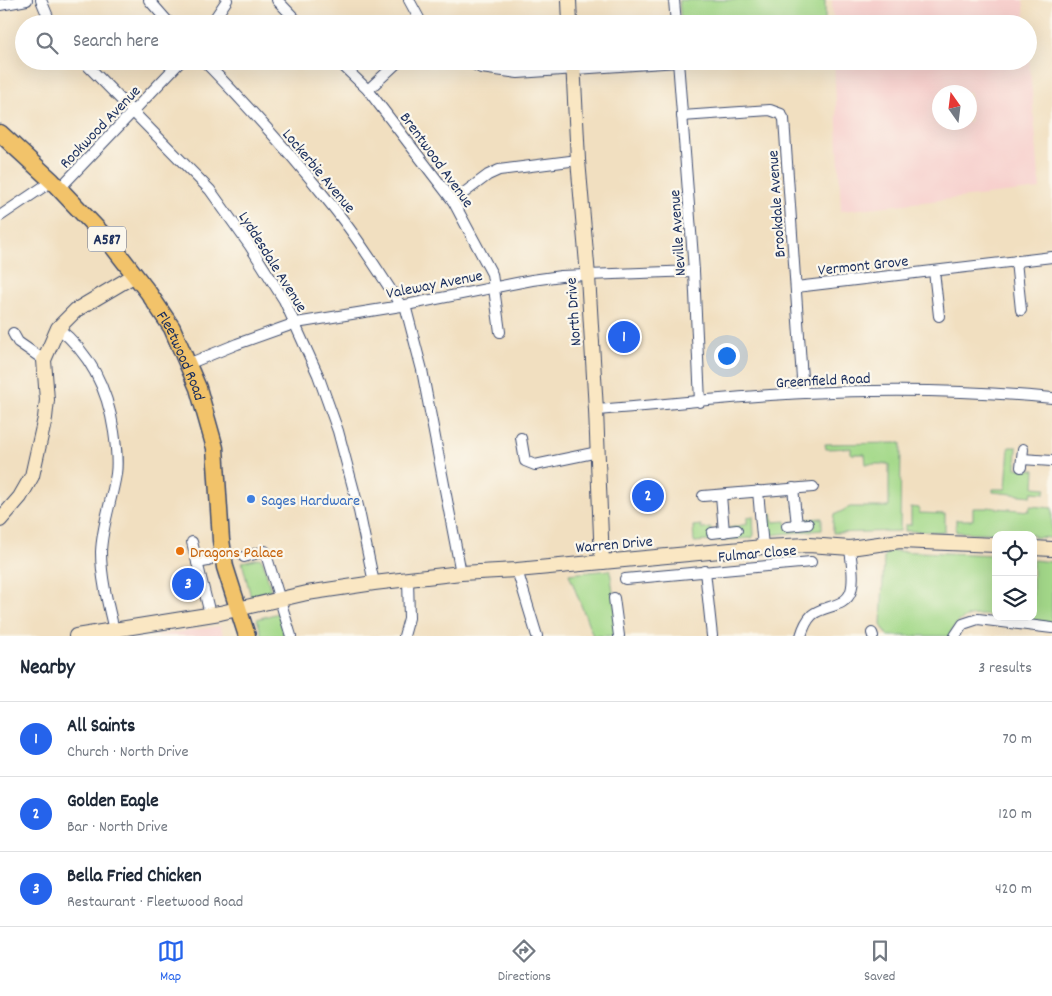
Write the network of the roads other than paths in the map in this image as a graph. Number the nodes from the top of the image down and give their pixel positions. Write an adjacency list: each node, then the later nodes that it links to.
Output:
1 (27, 0): 9 (street)
2 (41, 0): 10 (street)
3 (150, 0): 11 (street)
4 (227, 0): 12 (street)
5 (276, 0): 13 (street)
6 (409, 0): 14 (street)
7 (569, 0): 15 (street)
8 (674, 0): 16 (street)
9 (0, 5)
10 (47, 15)
11 (162, 15)
12 (217, 15)
13 (291, 15)
14 (417, 15)
15 (570, 15)
16 (675, 15)
17 (91, 70): 27 (street, Lyddesdale Avenue)
18 (173, 70): 27 (street, Rookwood Avenue)
19 (212, 70): 42 (street, Lockerbie Avenue)
20 (347, 70): 26 (street, Brentwood Avenue)
21 (389, 70): 26 (street)
22 (493, 70): 23 (street)
23 (542, 70)
24 (573, 70): 30 (street, North Drive)
25 (679, 70): 28 (street, Neville Avenue)
26 (368, 90): 32 (street, Brentwood Avenue)
27 (133, 112): 31 (street, Rookwood Avenue); 45 (street, Lyddesdale Avenue)
28 (682, 116): 36 (street, Neville Avenue); 41 (street, Brookdale Avenue)
29 (0, 133): 31 (main road, Fleetwood Road / A587)
30 (578, 160): 32 (street); 39 (street, North Drive)
31 (56, 185): 33 (street, Rookwood Avenue); 38 (main road, Fleetwood Road / A587)
32 (453, 201): 40 (street, Brentwood Avenue)
33 (0, 216)
34 (1052, 257): 35 (street, Vermont Grove)
35 (1016, 262): 37 (street, Vermont Grove); 43 (street)
36 (694, 271): 39 (street, Valeway Avenue); 53 (street, Neville Avenue)
37 (934, 271): 41 (street, Vermont Grove); 44 (street)
38 (135, 276): 46 (street); 50 (main road, Fleetwood Road / A587)
39 (588, 276): 40 (street, Valeway Avenue); 54 (street, North Drive)
40 (494, 287): 42 (street, Valeway Avenue); 47 (street, Brentwood Avenue)
41 (796, 287): 51 (street, Brookdale Avenue)
42 (403, 306): 45 (street, Valeway Avenue); 82 (street, Lockerbie Avenue)
43 (1021, 310)
44 (939, 316)
45 (296, 323): 50 (street, Valeway Avenue); 85 (street, Lyddesdale Avenue)
46 (58, 328): 49 (street); 91 (street)
47 (500, 332)
48 (13, 333): 49 (street)
49 (44, 360): 64 (street)
50 (188, 364): 88 (main road, Fleetwood Road / A587)
51 (803, 393): 52 (street, Greenfield Road); 53 (street, Greenfield Road)
52 (1052, 398)
53 (700, 402): 54 (street, Greenfield Road)
54 (596, 410): 56 (street, North Drive)
55 (520, 438): 56 (street)
56 (598, 452): 77 (street, North Drive)
57 (1022, 458): 58 (street)
58 (1052, 461)
59 (799, 484): 60 (street); 61 (street); 65 (street)
60 (813, 487)
61 (758, 491): 62 (street); 71 (street)
62 (716, 492): 63 (street); 67 (street)
63 (703, 496)
64 (1, 516)
65 (808, 524)
66 (737, 530): 67 (street)
67 (724, 532): 68 (street)
68 (712, 533)
69 (192, 542): 79 (street)
70 (992, 545): 72 (street, Warren Drive)
71 (763, 547): 72 (street, Warren Drive); 77 (street, Warren Drive)
72 (850, 548): 99 (street)
73 (1037, 548): 74 (street)
74 (1052, 549)
75 (244, 557): 86 (street)
76 (208, 561): 79 (street)
77 (602, 562): 80 (street, Warren Drive)
78 (811, 562): 81 (street, Fulmar Close)
79 (197, 563): 89 (street)
80 (518, 570): 82 (street, Warren Drive); 96 (street)
81 (705, 571): 84 (street, Fulmar Close); 98 (street)
82 (461, 574): 83 (street, Warren Drive)
83 (408, 579): 85 (street, Warren Drive); 95 (street)
84 (625, 579)
85 (374, 583): 86 (street, Warren Drive)
86 (280, 598): 88 (street, Warren Drive); 94 (street)
87 (614, 598): 97 (street)
88 (238, 608): 89 (street, Warren Drive); 93 (main road, Fleetwood Road / A587)
89 (210, 614): 91 (street, Warren Drive)
90 (1052, 628): 100 (street)
91 (114, 630): 92 (street, Warren Drive)
92 (76, 636)
93 (247, 636)
94 (291, 636)
95 (404, 636)
96 (537, 636)
97 (619, 636)
98 (712, 636)
99 (801, 636)
100 (955, 636)

